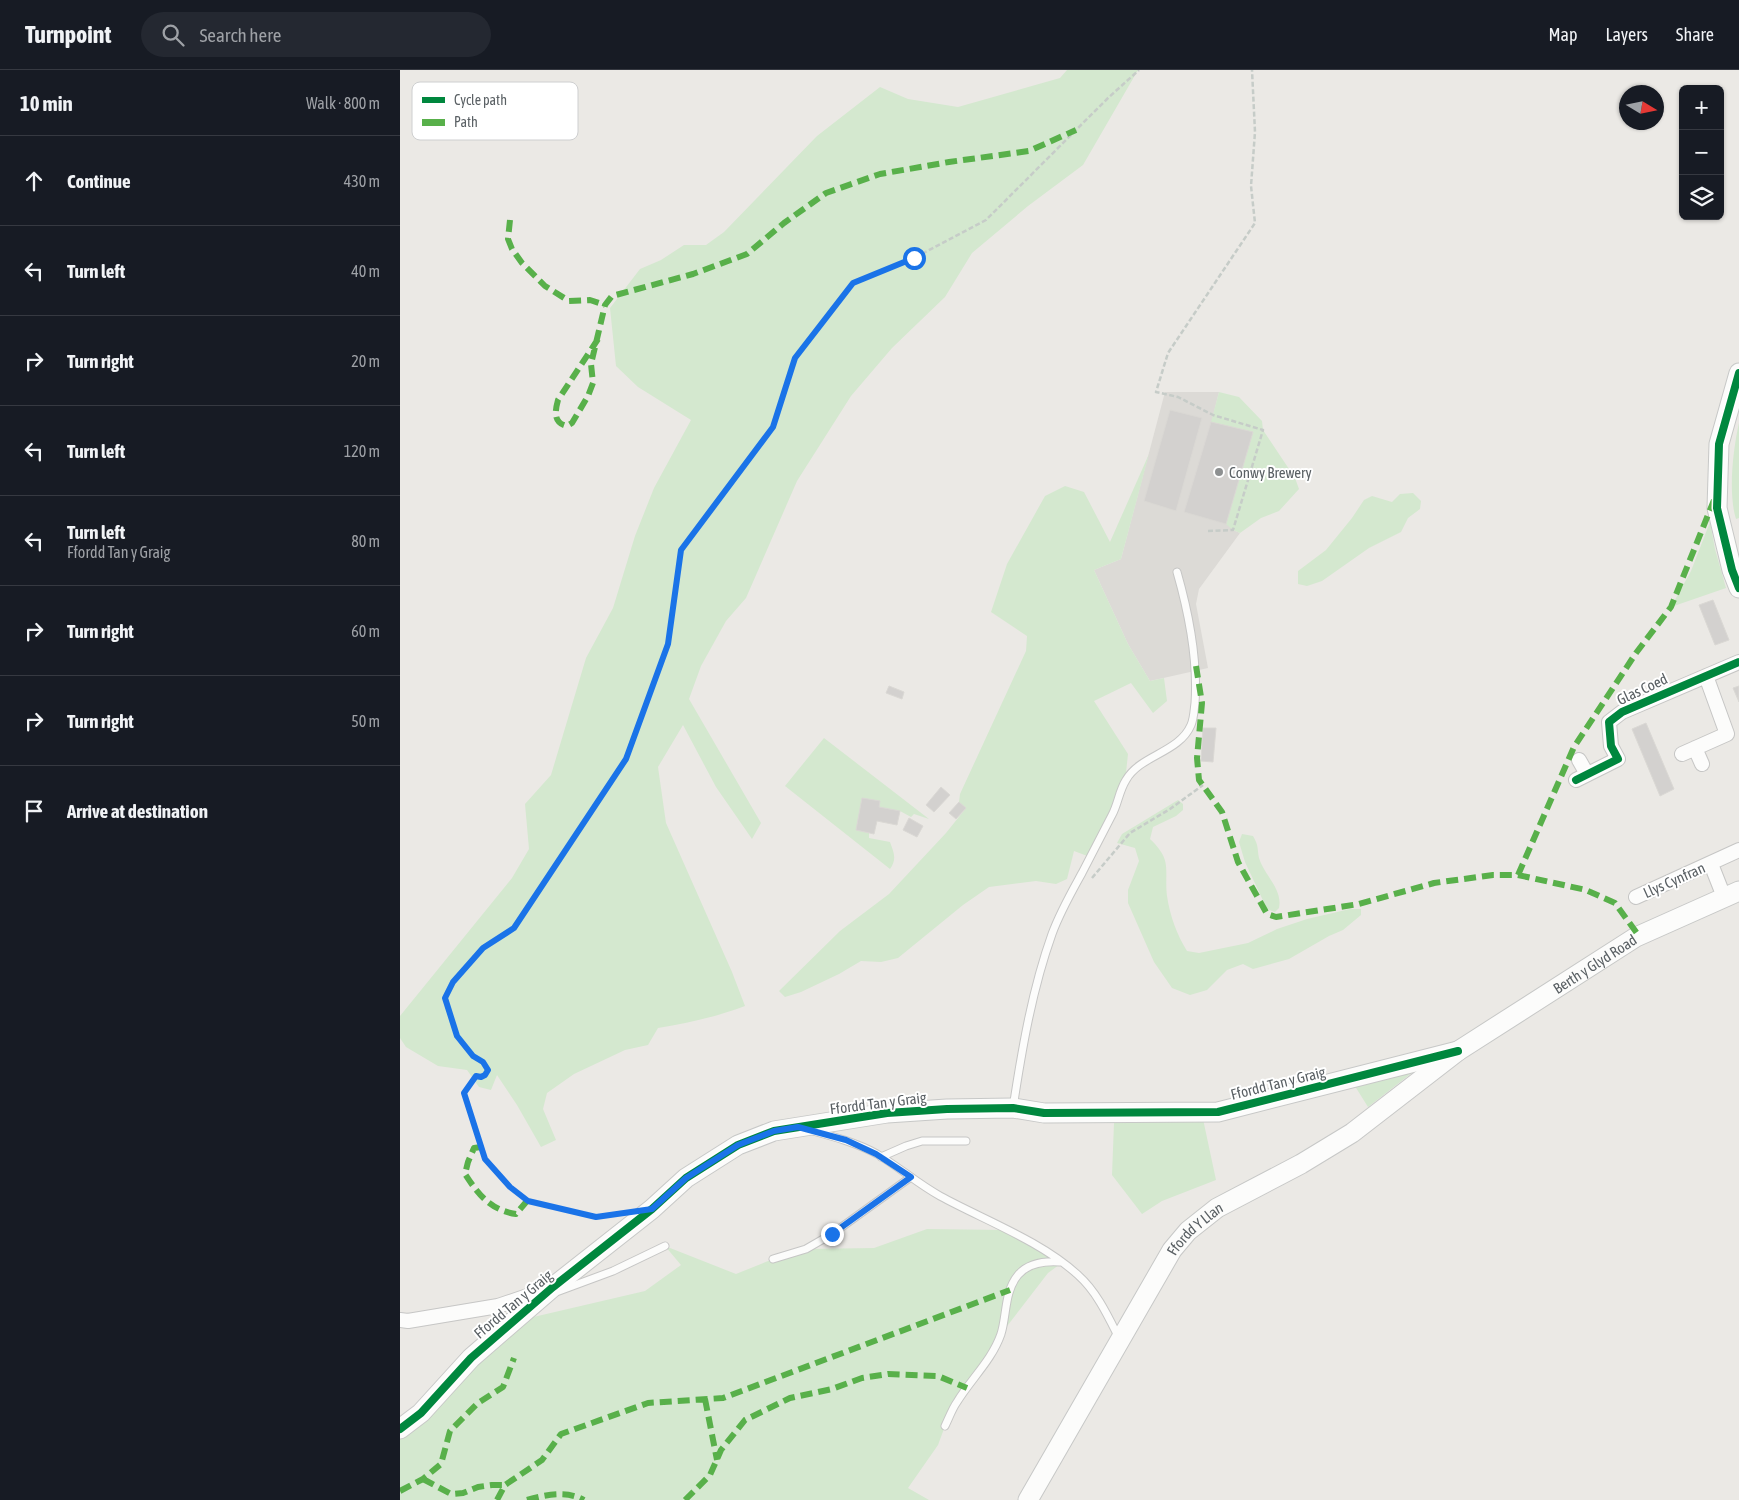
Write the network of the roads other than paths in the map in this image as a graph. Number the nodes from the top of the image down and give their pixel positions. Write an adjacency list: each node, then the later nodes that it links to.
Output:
1 (1739, 373): 3 (street)
2 (1177, 572): 13 (lane)
3 (1739, 588)
4 (1739, 662): 5 (street, Glas Coed)
5 (1706, 676): 6 (street, Glas Coed); 7 (street)
6 (1579, 760)
7 (1702, 764)
8 (1739, 850): 9 (street, Llys Cynfran)
9 (1711, 864): 10 (street, Llys Cynfran); 11 (street, Llys Cynfran)
10 (1732, 894): 12 (street, Berth y Glyd Road)
11 (1636, 897)
12 (1458, 1051): 13 (street, Ffordd Tan y Graig); 23 (street, Ffordd Y Llan)
13 (1013, 1108): 14 (street, Ffordd Tan y Graig)
14 (798, 1127): 16 (lane); 21 (street, Ffordd Tan y Graig)
15 (966, 1141): 16 (lane)
16 (881, 1157): 17 (lane)
17 (911, 1177): 19 (lane); 20 (lane)
18 (665, 1246): 21 (lane)
19 (773, 1259)
20 (1063, 1262): 23 (lane); 24 (lane)
21 (546, 1292): 22 (street); 25 (street, Ffordd Tan y Graig)
22 (400, 1320)
23 (1120, 1341): 26 (street, Ffordd Y Llan)
24 (945, 1426)
25 (400, 1429)
26 (1028, 1500)

